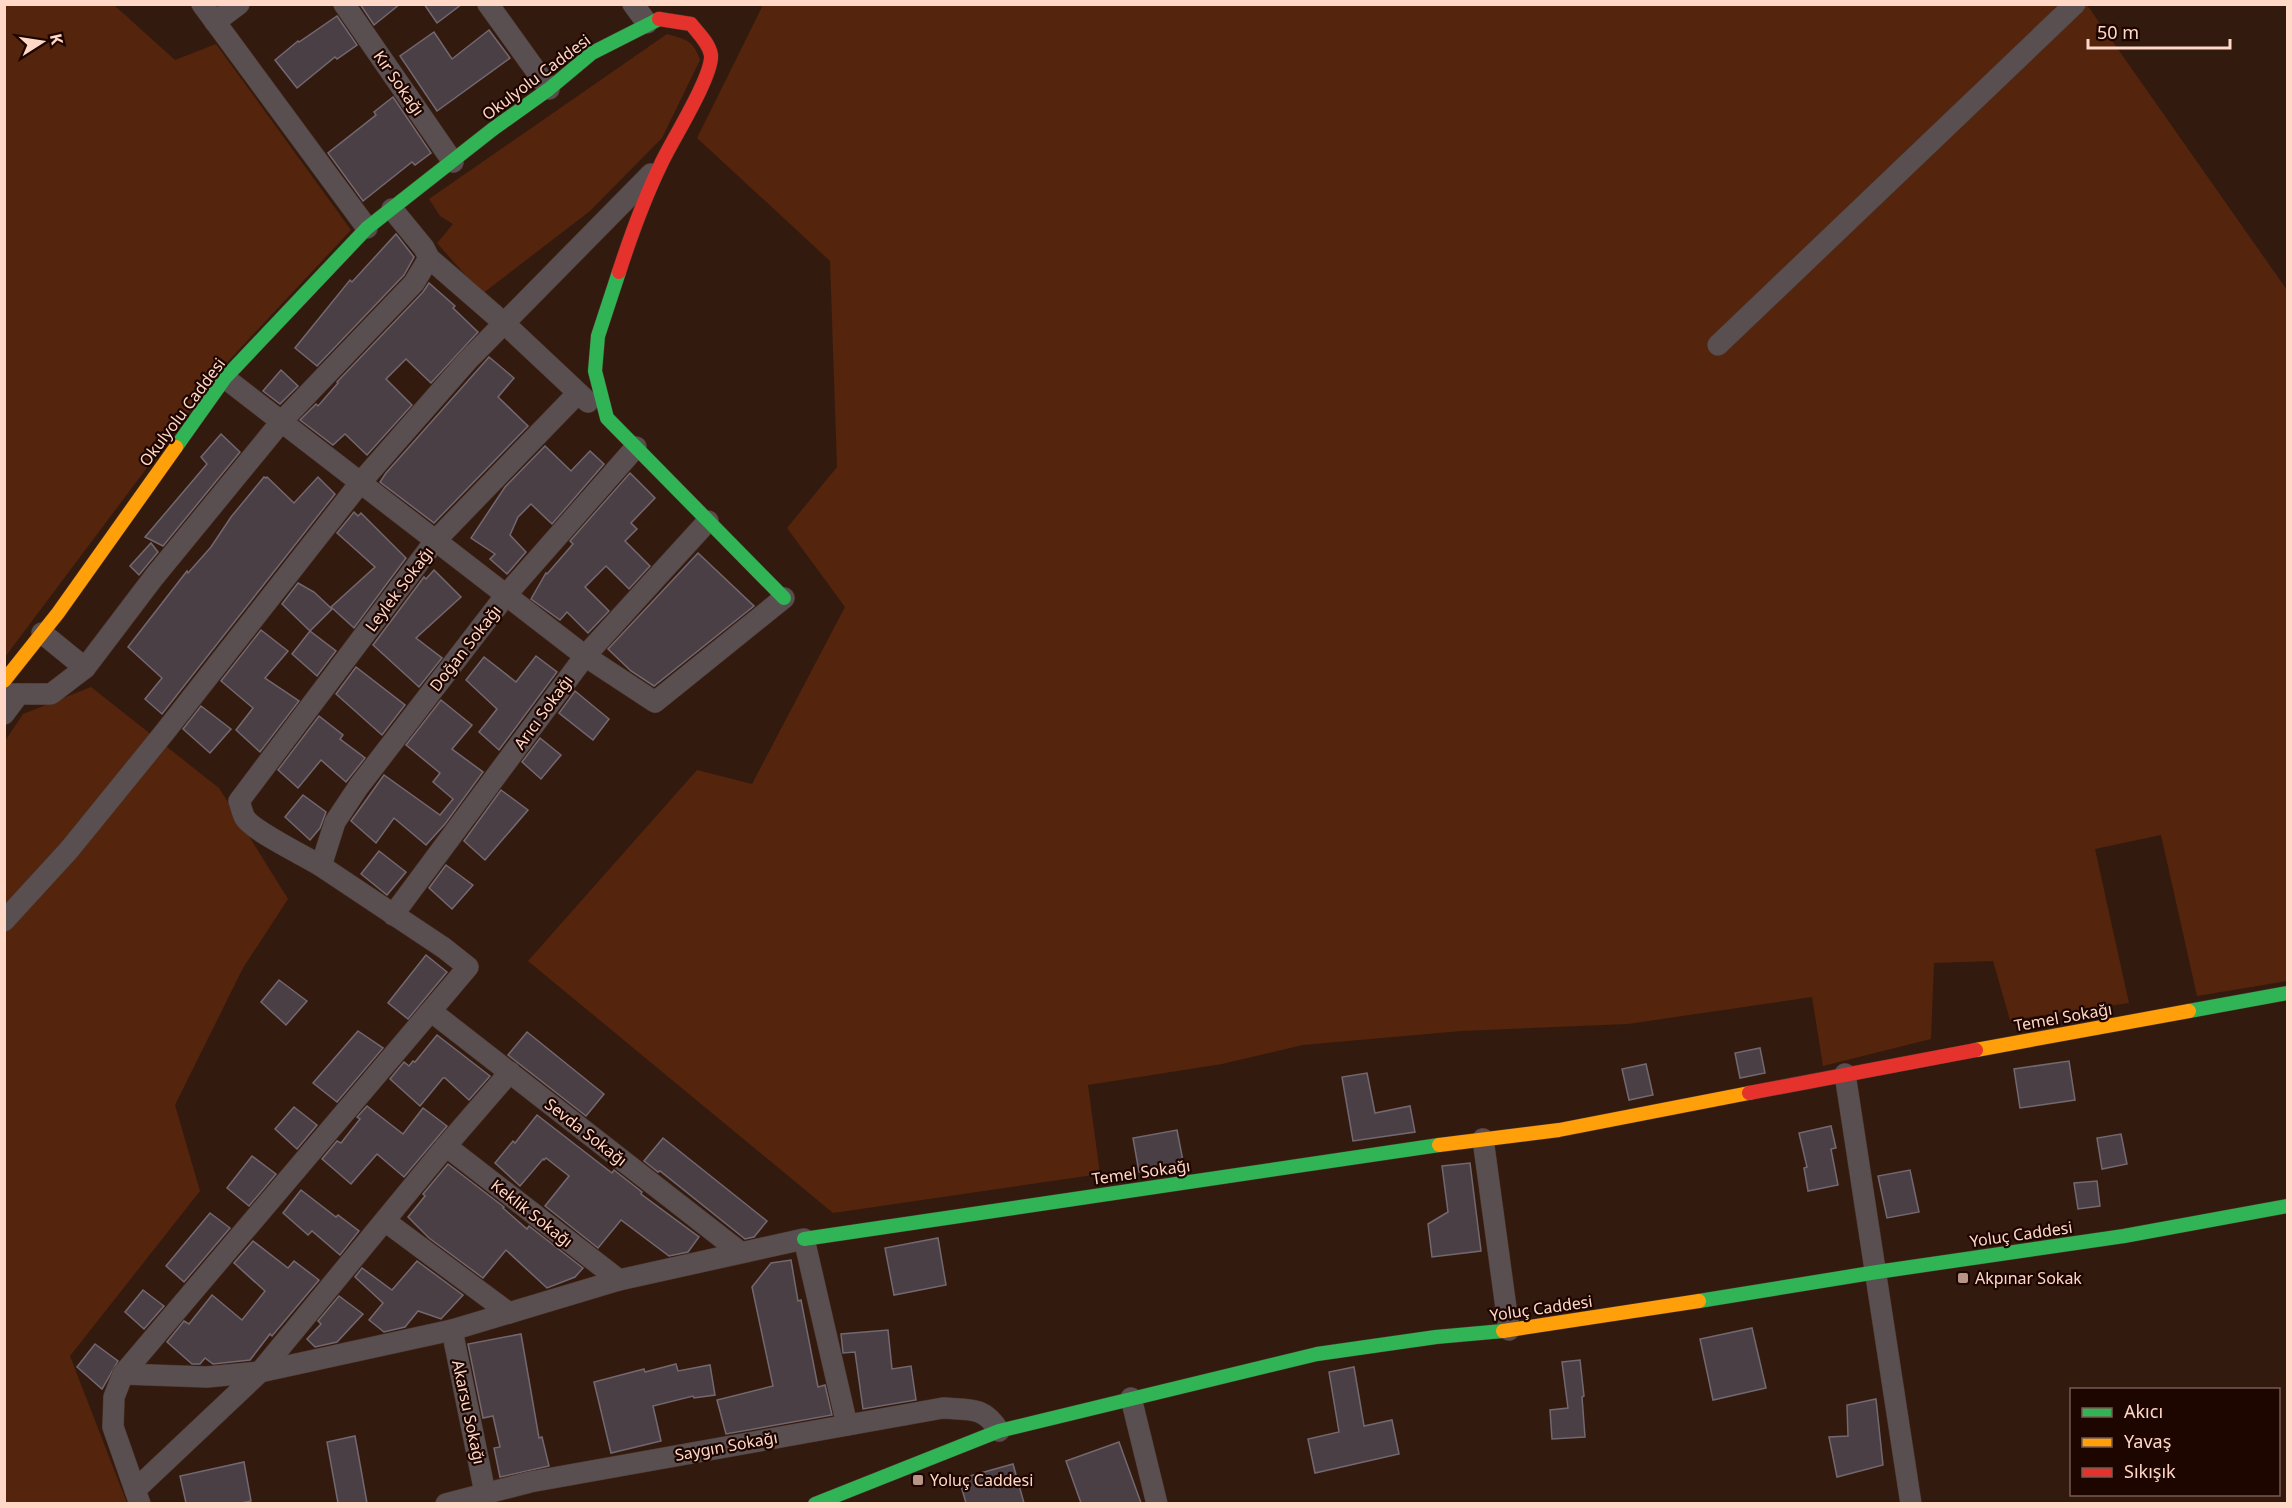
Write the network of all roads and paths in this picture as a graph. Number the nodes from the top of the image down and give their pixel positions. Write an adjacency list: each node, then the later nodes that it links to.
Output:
1 (202, 4): 7 (street)
2 (239, 4): 7 (street)
3 (344, 4): 10 (street, Kır Sokağı)
4 (488, 4): 9 (street)
5 (633, 4): 8 (street)
6 (2075, 4): 16 (street)
7 (215, 22): 13 (street)
8 (647, 23): 9 (street, Okulyolu Caddesi); 11 (street, Okulyolu Caddesi)
9 (549, 89): 10 (street, Okulyolu Caddesi)
10 (453, 162): 12 (street, Okulyolu Caddesi)
11 (661, 164): 15 (street); 19 (street, Okulyolu Caddesi)
12 (392, 209): 13 (street, Okulyolu Caddesi); 14 (street)
13 (367, 228): 17 (street, Okulyolu Caddesi)
14 (429, 258): 15 (street); 20 (street)
15 (505, 324): 18 (street); 22 (street)
16 (1718, 345)
17 (225, 378): 20 (street); 27 (street, Okulyolu Caddesi)
18 (578, 393): 19 (street); 24 (street, Leylek Sokağı)
19 (608, 418): 21 (street, Okulyolu Caddesi)
20 (281, 422): 22 (street); 29 (street)
21 (636, 447): 23 (street, Okulyolu Caddesi); 25 (street, Doğan Sokağı)
22 (360, 483): 24 (street); 34 (street)
23 (708, 521): 26 (street, Okulyolu Caddesi); 28 (street, Arıcı Sokağı)
24 (435, 541): 25 (street); 32 (street, Leylek Sokağı)
25 (506, 595): 28 (street); 32 (street, Doğan Sokağı)
26 (784, 597): 28 (street)
27 (42, 633): 29 (street); 30 (street, Okulyolu Caddesi)
28 (585, 656): 33 (street, Arıcı Sokağı)
29 (85, 668): 30 (street)
30 (9, 689): 31 (street)
31 (4, 714)
32 (321, 866): 33 (street)
33 (393, 915): 36 (street)
34 (4, 921)
35 (2288, 993): 38 (street, Temel Sokağı)
36 (432, 1012): 37 (street, Sevda Sokağı); 51 (street)
37 (510, 1072): 40 (street); 44 (street, Sevda Sokağı)
38 (1845, 1074): 39 (street, Temel Sokağı); 45 (street)
39 (1484, 1139): 43 (street, Temel Sokağı); 49 (street)
40 (446, 1146): 42 (street); 46 (street, Keklik Sokağı)
41 (2288, 1206): 45 (street, Yoluç Caddesi)
42 (385, 1221): 47 (street); 50 (street)
43 (804, 1239): 44 (street); 53 (street)
44 (740, 1252): 46 (street)
45 (1877, 1272): 49 (street, Yoluç Caddesi); 60 (street)
46 (619, 1280): 47 (street)
47 (508, 1313): 48 (street)
48 (452, 1330): 50 (street); 55 (street, Akarsu Sokağı)
49 (1509, 1330): 52 (street, Yoluç Caddesi)
50 (260, 1372): 51 (street); 56 (street)
51 (123, 1374): 56 (street)
52 (1131, 1398): 54 (street, Yoluç Caddesi); 59 (street)
53 (848, 1425): 54 (street, Saygın Sokağı); 55 (street, Saygın Sokağı)
54 (999, 1431): 58 (street, Yoluç Caddesi)
55 (485, 1493): 57 (street, Saygın Sokağı)
56 (138, 1497)
57 (446, 1503)
58 (815, 1503)
59 (1157, 1503)
60 (1911, 1503)

